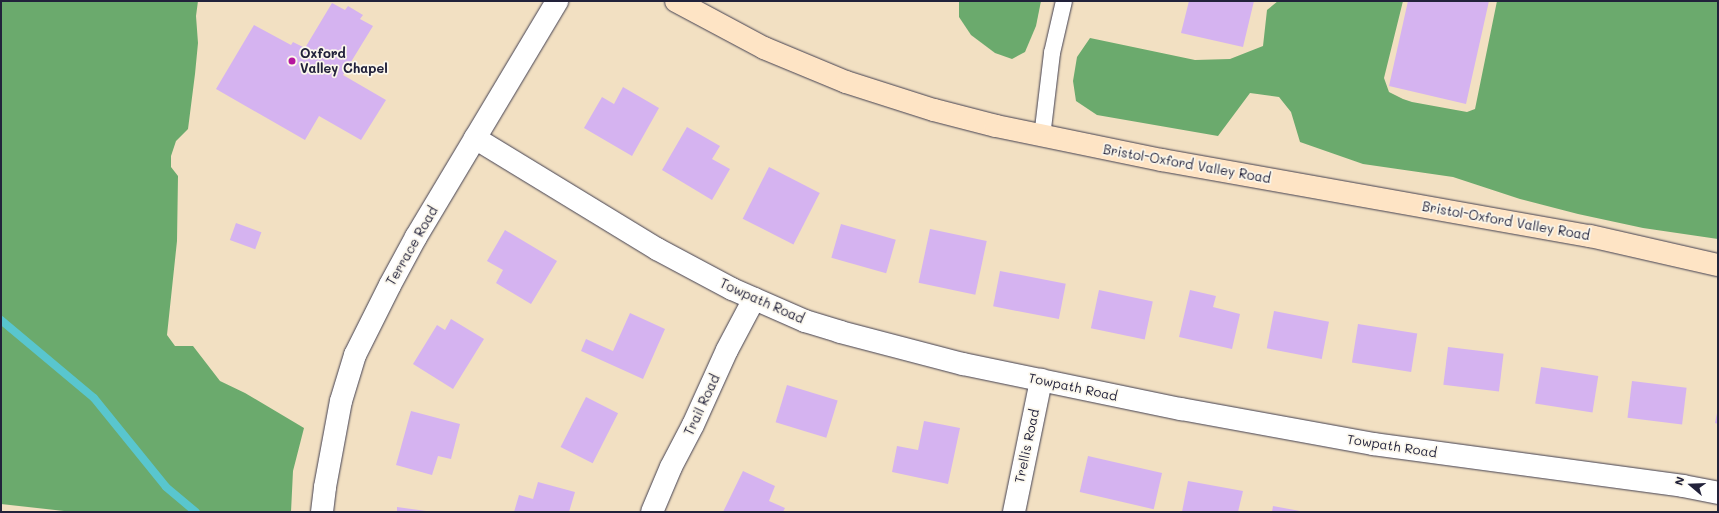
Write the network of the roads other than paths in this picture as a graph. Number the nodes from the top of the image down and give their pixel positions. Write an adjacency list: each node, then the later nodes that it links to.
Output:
1 (557, 1): 5 (street, Terrace Road)
2 (676, 1): 4 (main road, Bristol-Oxford Valley Road)
3 (1064, 1): 4 (lane)
4 (1042, 136): 6 (main road, Bristol-Oxford Valley Road)
5 (475, 138): 7 (street, Towpath Road); 10 (street, Terrace Road)
6 (1718, 265)
7 (754, 299): 8 (street, Towpath Road); 11 (street, Trail Road)
8 (1041, 380): 9 (street, Towpath Road); 12 (street, Trellis Road)
9 (1718, 493)
10 (322, 512)
11 (652, 512)
12 (1014, 512)

